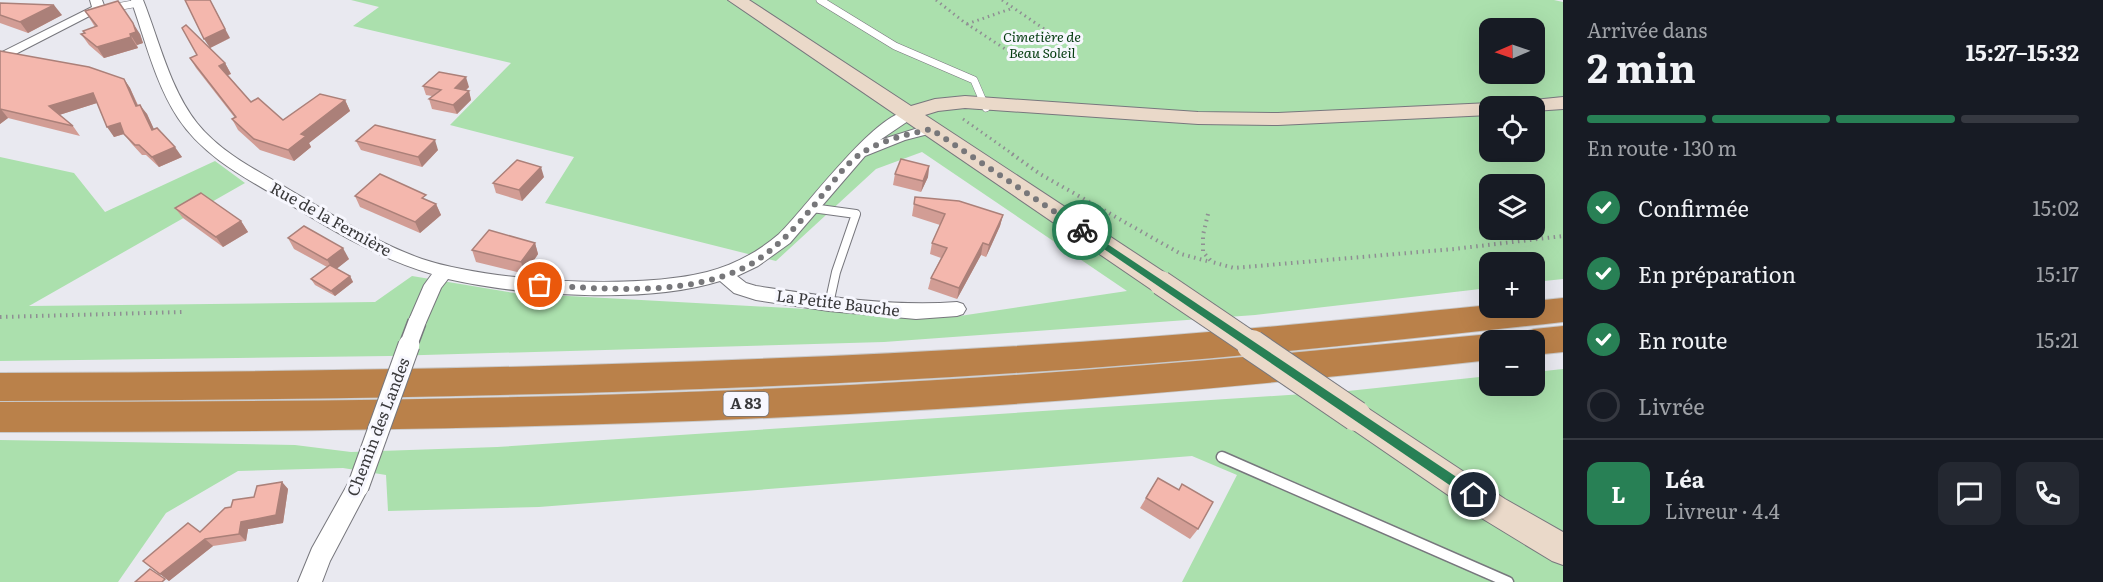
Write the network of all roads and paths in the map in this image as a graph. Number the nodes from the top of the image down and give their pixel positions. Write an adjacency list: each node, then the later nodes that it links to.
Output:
1 (737, 0): 16 (main road)
2 (820, 0): 14 (lane)
3 (936, 0): 8 (path)
4 (1002, 0): 7 (path)
5 (138, 1): 6 (lane); 24 (street, Rue de la Fernière)
6 (98, 4): 10 (street)
7 (1014, 8): 8 (path); 9 (path)
8 (967, 24): 11 (path)
9 (1047, 31)
10 (0, 58)
11 (1019, 58)
12 (1563, 103): 13 (main road)
13 (1545, 104)
14 (985, 106): 15 (main road); 16 (main road); 17 (main road)
15 (1479, 109)
16 (909, 114): 18 (main road); 19 (street, Rue de la Fernière)
17 (959, 116): 18 (main road); 23 (path)
18 (931, 129): 19 (street, Rue de la Fernière); 39 (main road, bridge)
19 (861, 153): 20 (street, Rue de la Fernière)
20 (812, 208): 25 (street, Rue de la Fernière); 26 (lane)
21 (1208, 214): 23 (path)
22 (1563, 236): 23 (path)
23 (1207, 261)
24 (444, 272): 25 (street, Rue de la Fernière); 40 (street, Chemin des Landes, bridge)
25 (725, 275): 26 (street, La Petite Bauche)
26 (829, 304): 27 (street, La Petite Bauche)
27 (957, 309)
28 (1563, 310): 34 (highway, A 83)
29 (183, 312): 30 (path)
30 (0, 317)
31 (1563, 339): 32 (highway)
32 (1545, 341)
33 (1479, 348): 37 (highway, A 83)
34 (1146, 350): 35 (highway); 36 (highway, A 83)
35 (0, 373)
36 (0, 387)
37 (0, 417)
38 (1222, 457): 41 (lane)
39 (1563, 550)
40 (310, 582)
41 (1509, 582)

